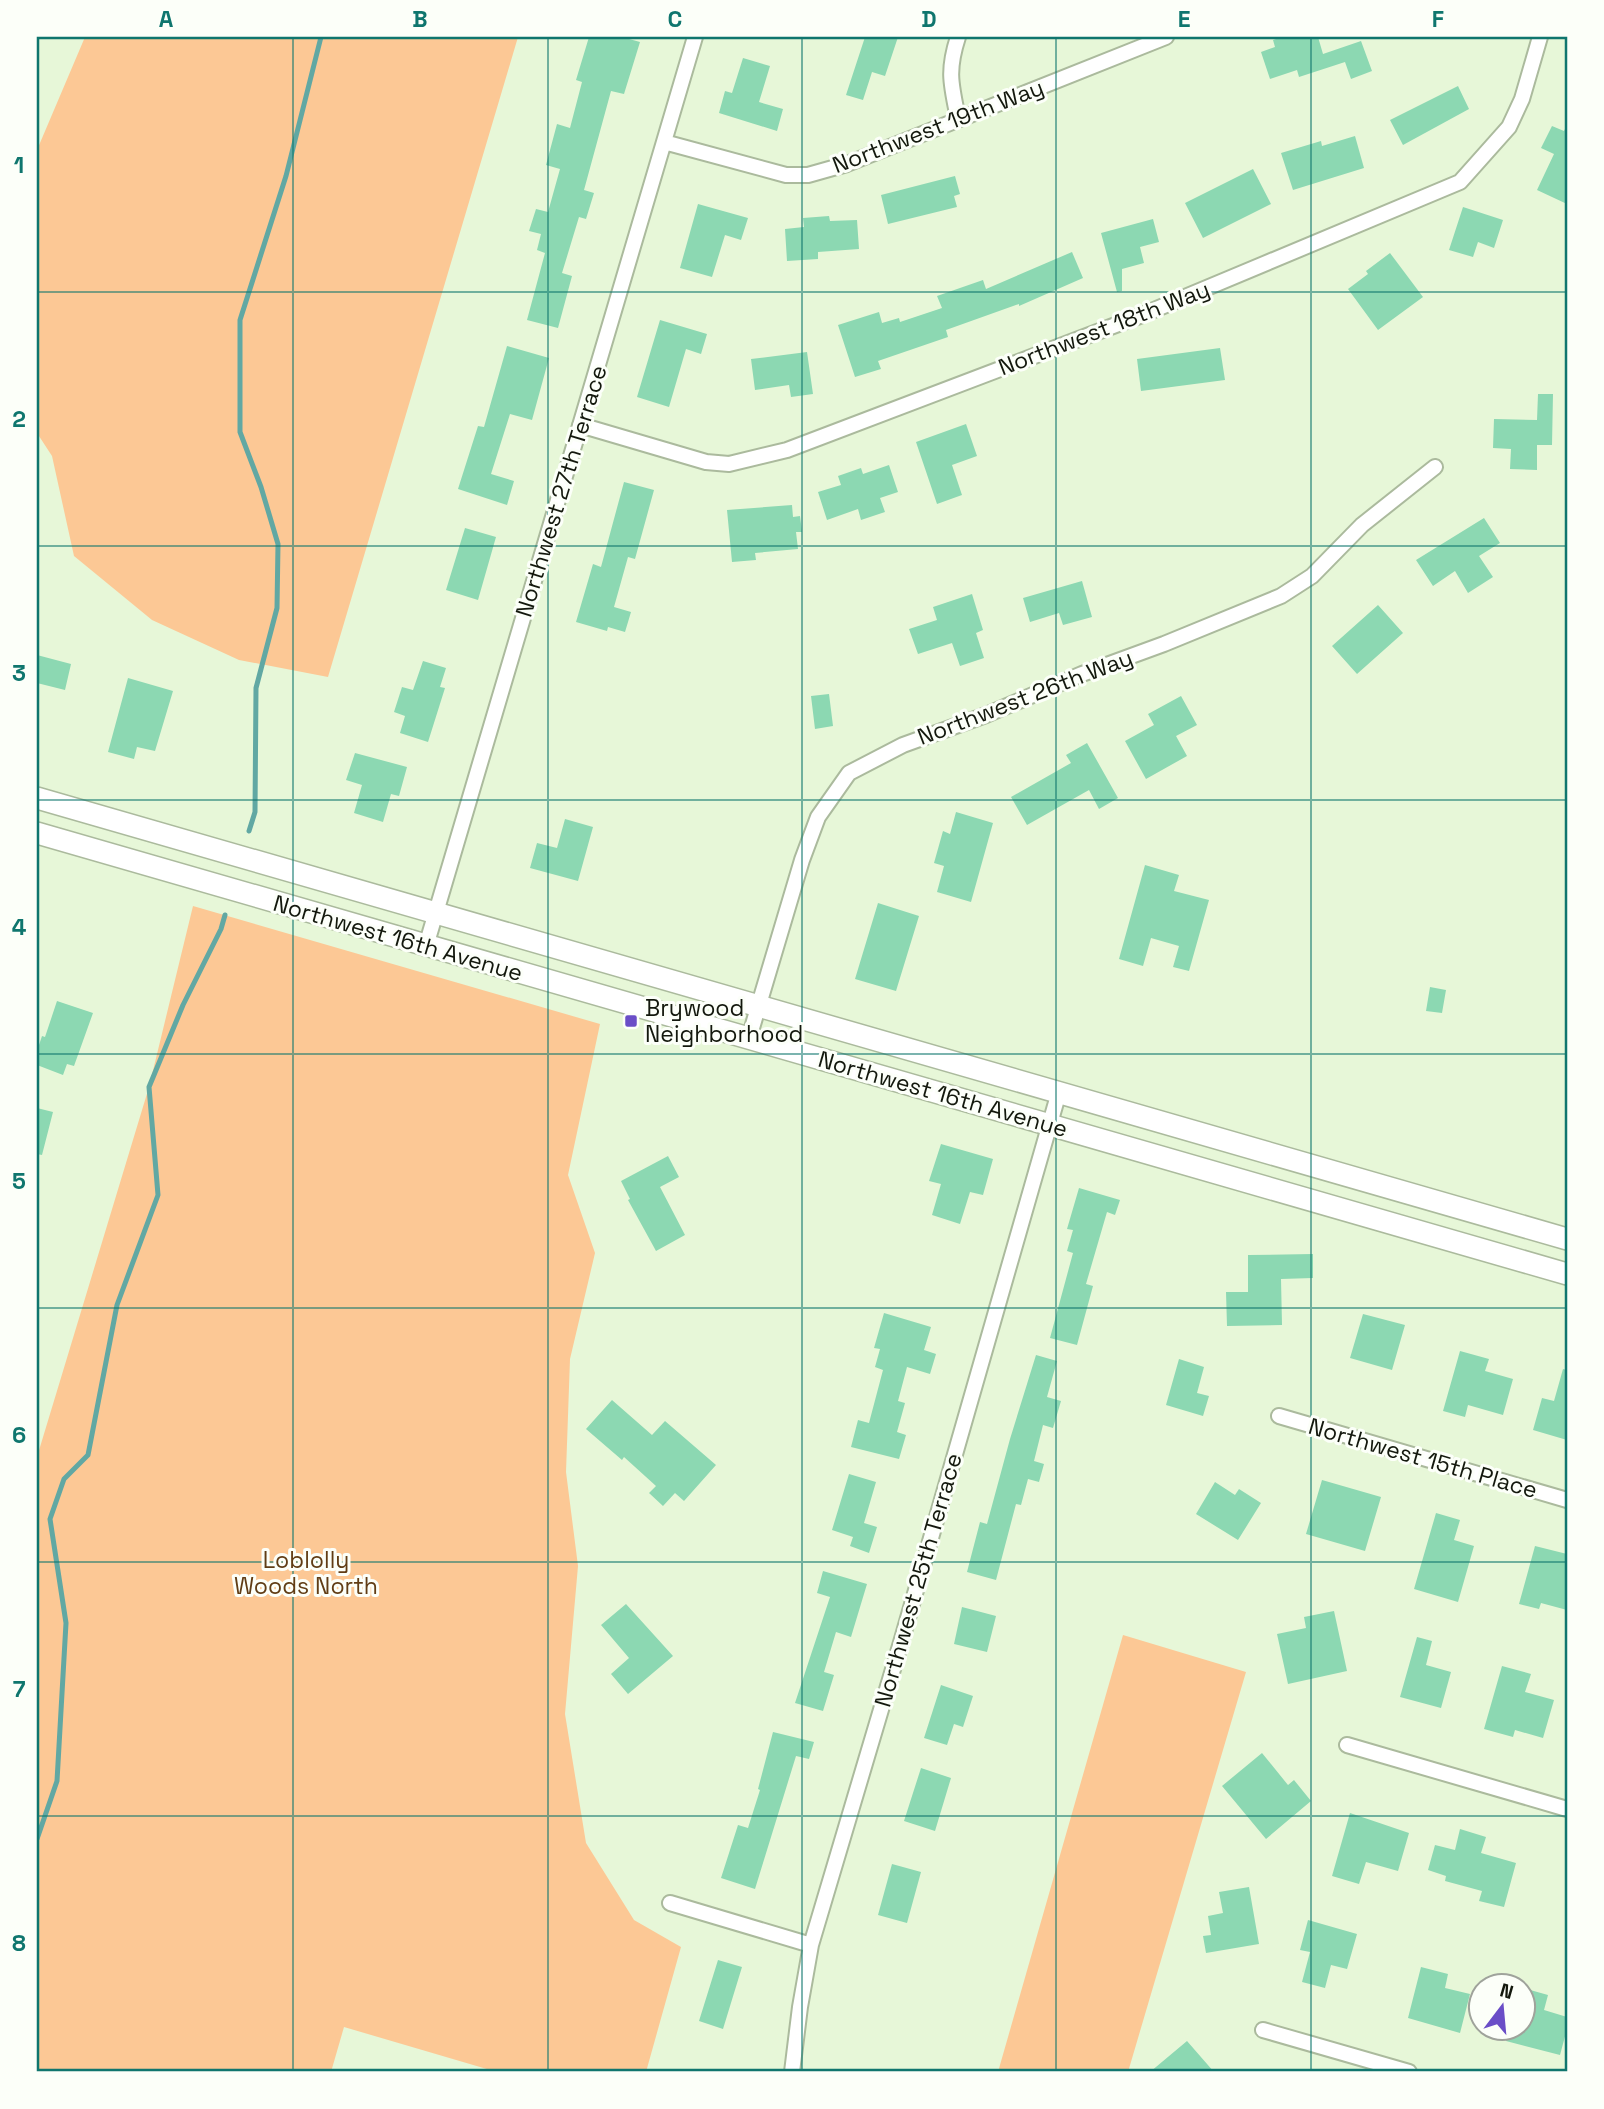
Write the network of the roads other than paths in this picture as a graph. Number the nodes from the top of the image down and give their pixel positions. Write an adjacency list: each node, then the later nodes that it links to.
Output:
1 (695, 37): 6 (street, Northwest 27th Terrace)
2 (958, 37): 5 (street)
3 (1166, 37): 5 (street, Northwest 19th Way)
4 (1540, 37): 7 (street, Northwest 18th Way)
5 (958, 118): 6 (street, Northwest 19th Way)
6 (664, 142): 7 (street, Northwest 27th Terrace)
7 (580, 425): 13 (street, Northwest 27th Terrace)
8 (1436, 467): 15 (street, Northwest 26th Way)
9 (37, 799): 10 (main road, Northwest 16th Avenue)
10 (98, 817): 12 (main road); 13 (main road, Northwest 16th Avenue)
11 (37, 833): 12 (main road, Northwest 16th Avenue)
12 (89, 848): 14 (main road, Northwest 16th Avenue)
13 (435, 914): 14 (street, Northwest 27th Terrace); 15 (main road, Northwest 16th Avenue)
14 (426, 946): 16 (main road, Northwest 16th Avenue)
15 (758, 1006): 16 (street, Northwest 26th Way); 17 (main road, Northwest 16th Avenue)
16 (749, 1038): 18 (main road, Northwest 16th Avenue)
17 (1059, 1092): 18 (street, Northwest 25th Terrace); 19 (main road, Northwest 16th Avenue)
18 (1050, 1125): 20 (main road, Northwest 16th Avenue); 28 (street, Northwest 25th Terrace)
19 (1386, 1186): 20 (main road); 21 (main road, Northwest 16th Avenue)
20 (1377, 1219): 22 (main road, Northwest 16th Avenue)
21 (1567, 1239)
22 (1567, 1274)
23 (1279, 1416): 24 (street, Northwest 15th Place)
24 (1567, 1500)
25 (1347, 1745): 26 (street)
26 (1567, 1809)
27 (670, 1903): 28 (street)
28 (811, 1945): 30 (street, Northwest 25th Terrace)
29 (1263, 2030): 31 (street)
30 (792, 2072)
31 (1409, 2072)

